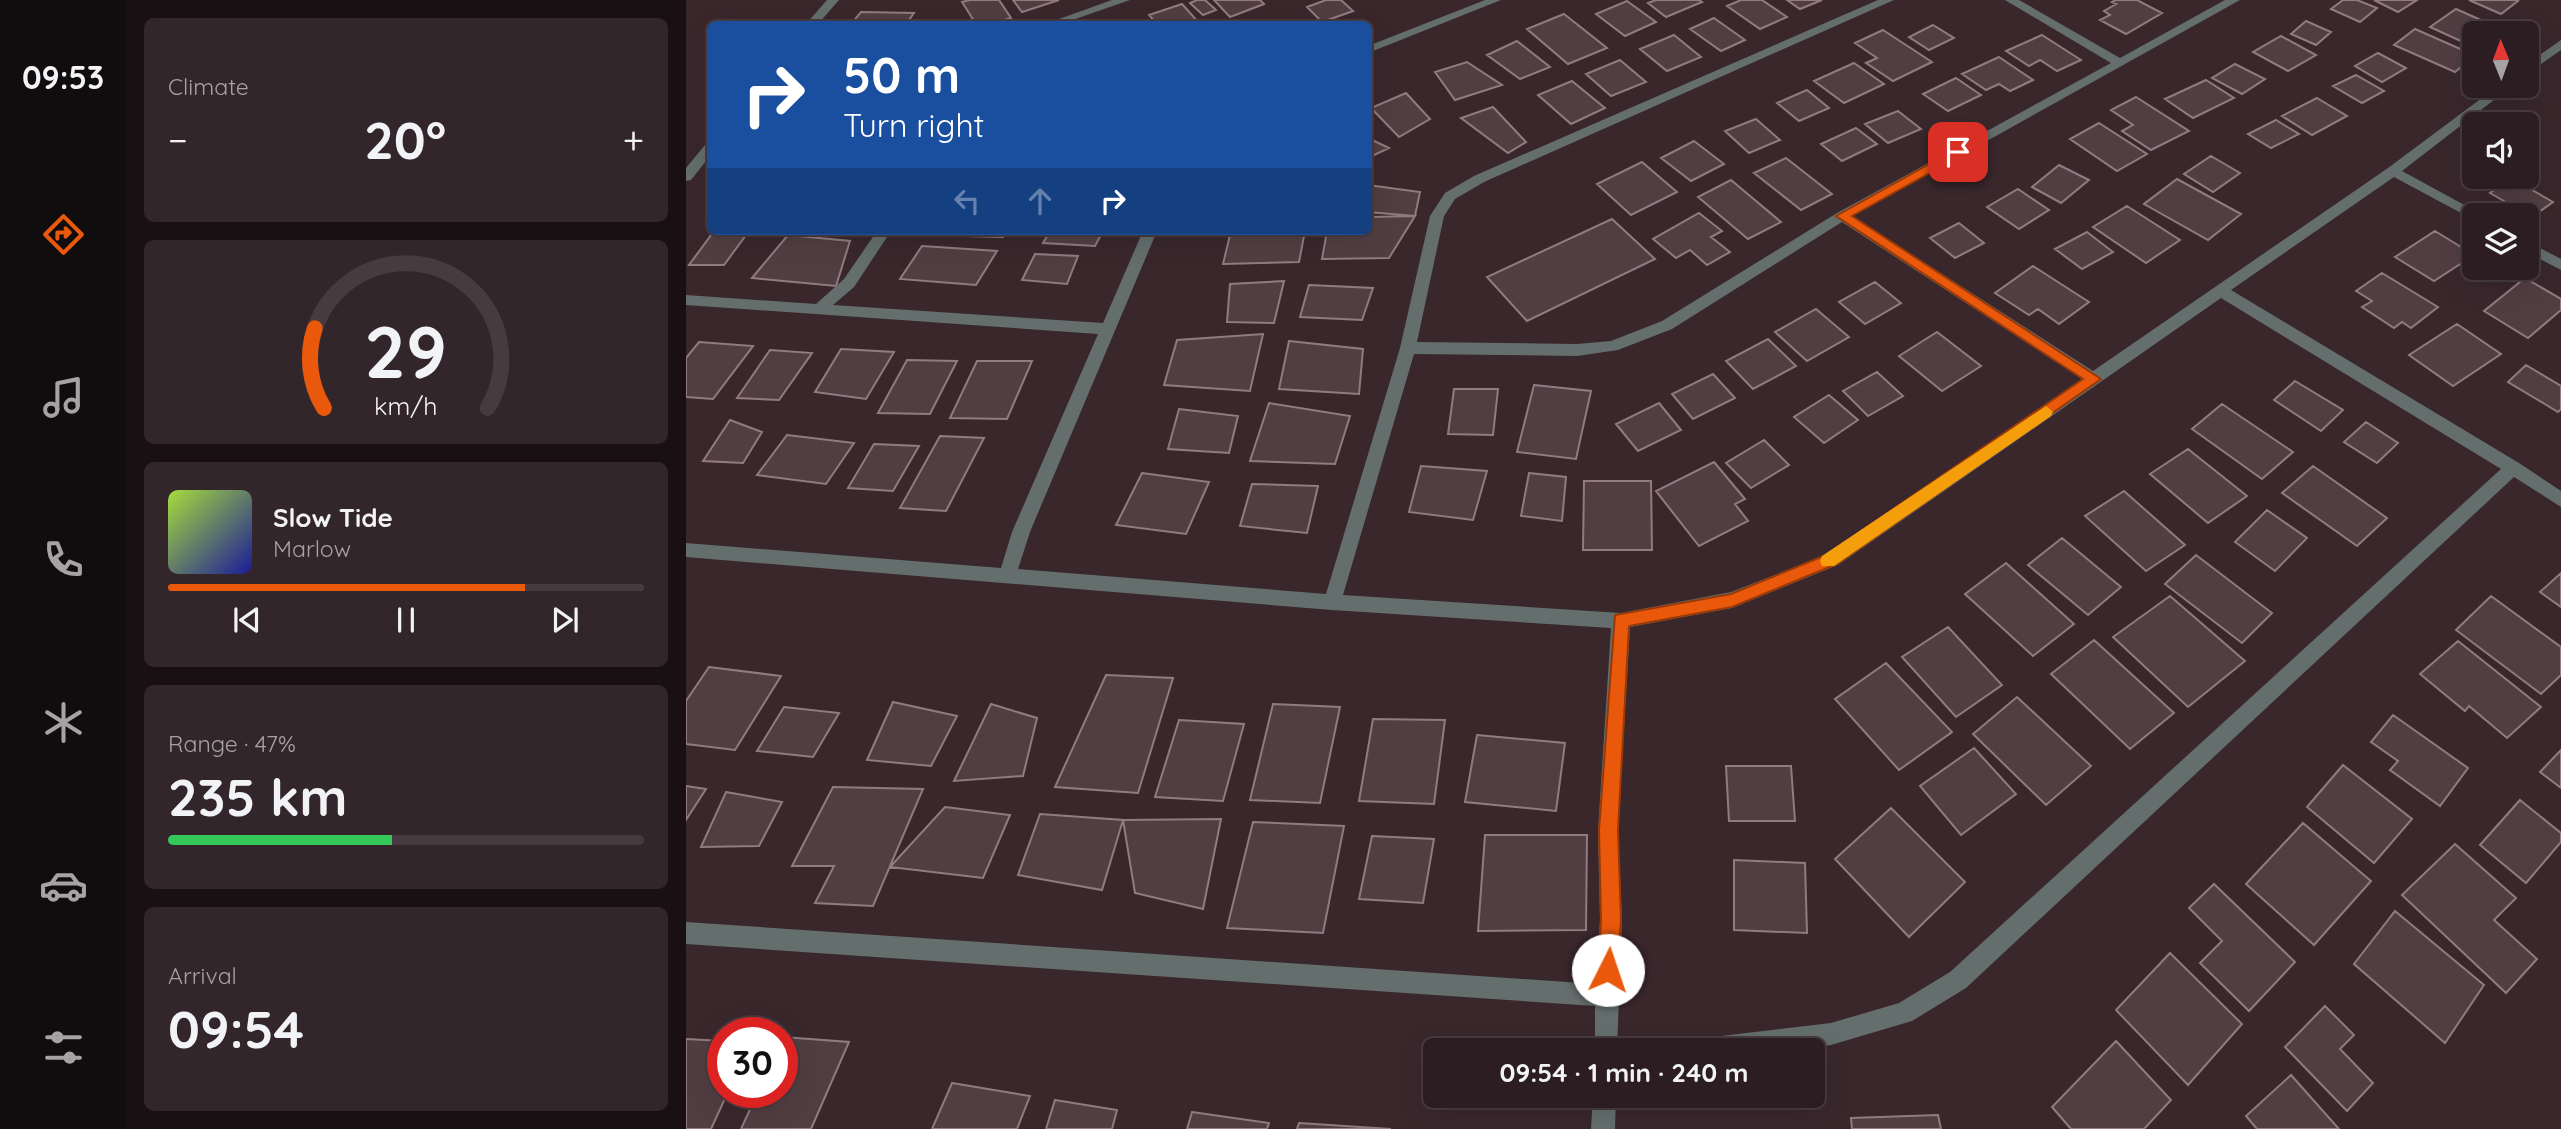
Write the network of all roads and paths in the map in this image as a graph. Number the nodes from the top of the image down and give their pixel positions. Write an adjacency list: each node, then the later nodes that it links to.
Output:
1 (833, 0): 7 (street)
2 (1124, 0): 8 (street)
3 (1495, 0): 10 (street)
4 (1888, 0): 27 (street)
5 (2011, 0): 12 (street)
6 (2234, 0): 12 (street)
7 (815, 21)
8 (1060, 21)
9 (2561, 44): 11 (street)
10 (1372, 48)
11 (2539, 61)
12 (2120, 62): 18 (street)
13 (2490, 98): 15 (street)
14 (707, 152): 16 (street)
15 (2393, 170): 17 (street); 23 (street)
16 (686, 177)
17 (2462, 209)
18 (1842, 216): 27 (street); 28 (street)
19 (881, 235): 25 (street)
20 (1148, 235): 26 (street)
21 (2539, 253): 22 (street)
22 (2561, 265)
23 (2221, 291): 28 (street); 29 (street)
24 (686, 300): 25 (street)
25 (819, 309): 26 (street)
26 (1110, 329): 32 (street)
27 (1408, 348): 33 (street)
28 (2094, 379): 34 (street)
29 (2513, 468): 30 (street); 38 (street)
30 (2561, 500)
31 (686, 551): 32 (street)
32 (1007, 576): 33 (street)
33 (1332, 601): 34 (street)
34 (1621, 621): 36 (street)
35 (686, 933): 36 (street)
36 (1606, 996): 37 (street)
37 (1606, 1038)
38 (1798, 1038)
39 (1604, 1108): 40 (street)
40 (1603, 1129)

